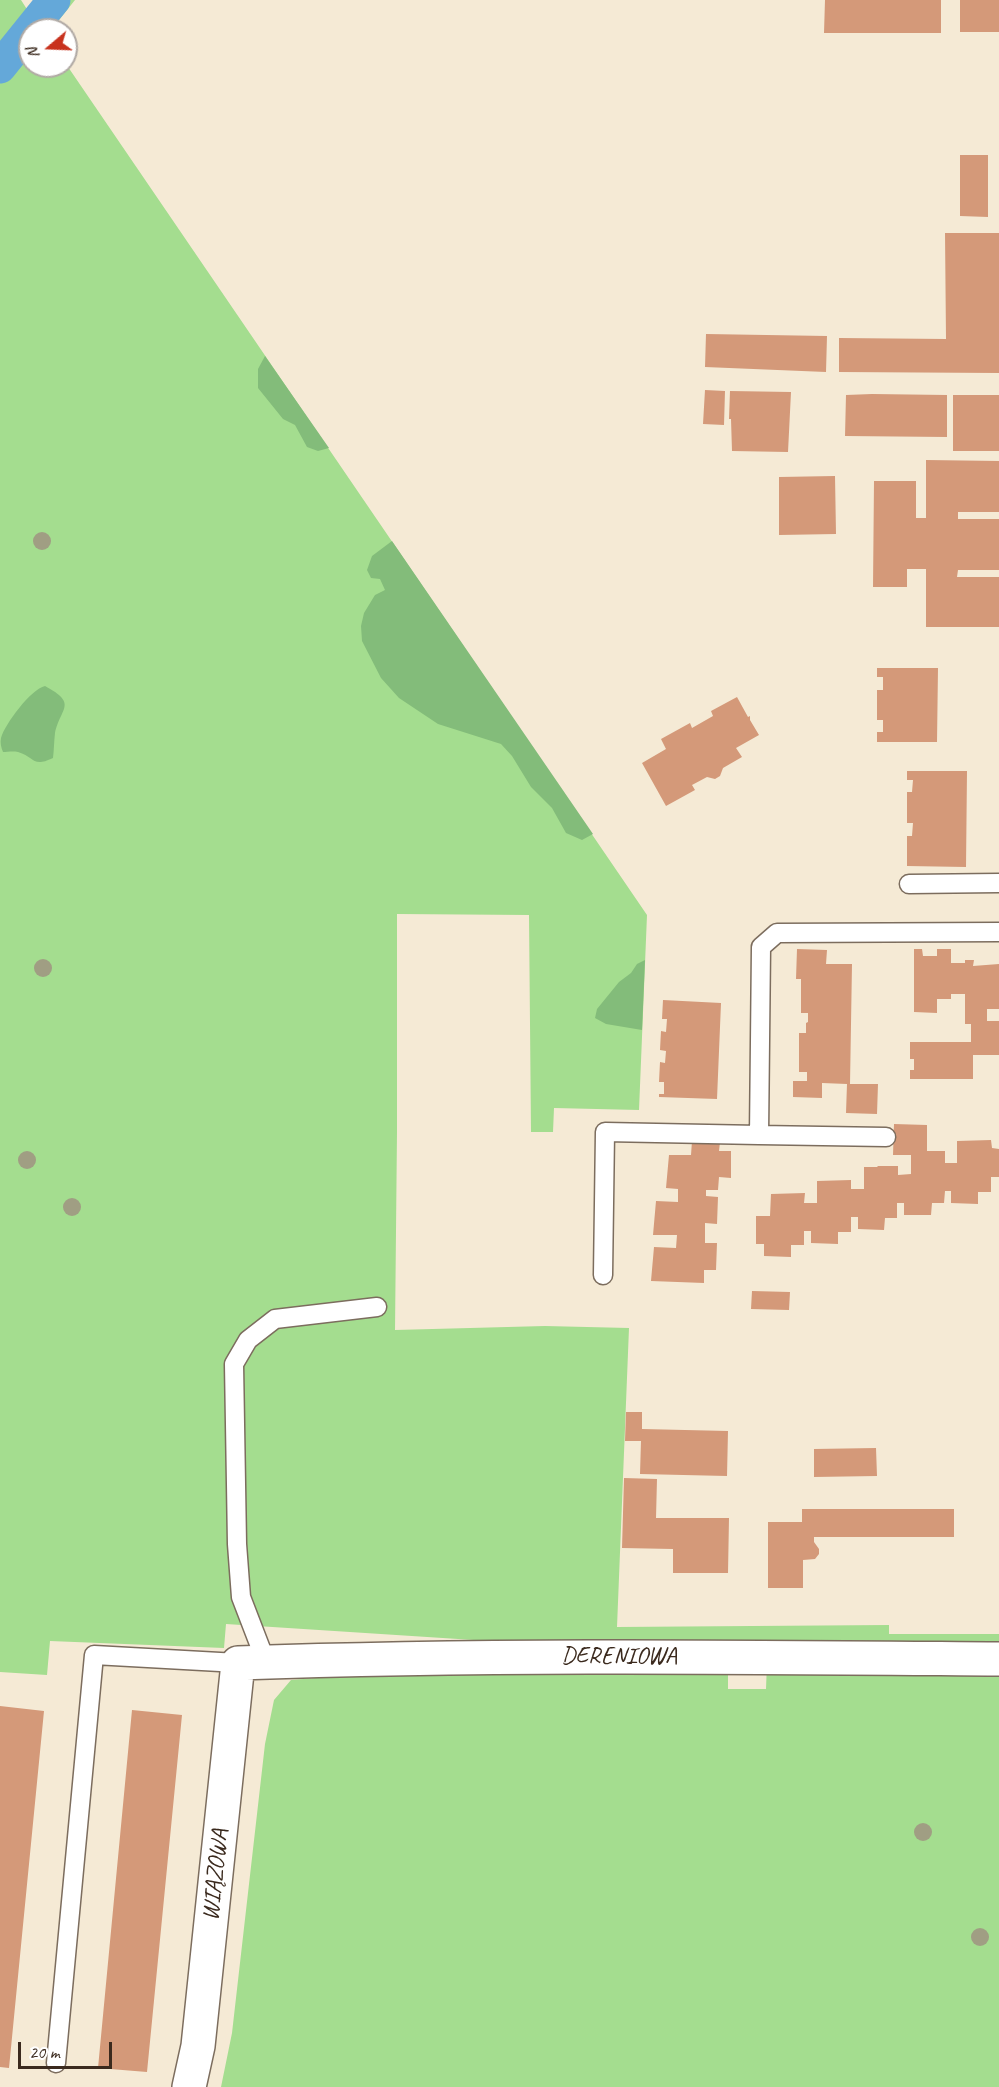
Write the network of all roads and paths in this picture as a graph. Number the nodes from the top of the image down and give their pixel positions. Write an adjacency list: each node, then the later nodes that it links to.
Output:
1 (999, 883): 2 (lane)
2 (909, 884)
3 (999, 932): 4 (lane)
4 (759, 1135): 5 (lane); 6 (lane)
5 (886, 1137)
6 (603, 1275)
7 (377, 1307): 9 (lane)
8 (999, 1659): 9 (street, DERENIOWA)
9 (252, 1662): 10 (lane); 11 (street, WIĄZOWA)
10 (56, 2062)
11 (189, 2087)

